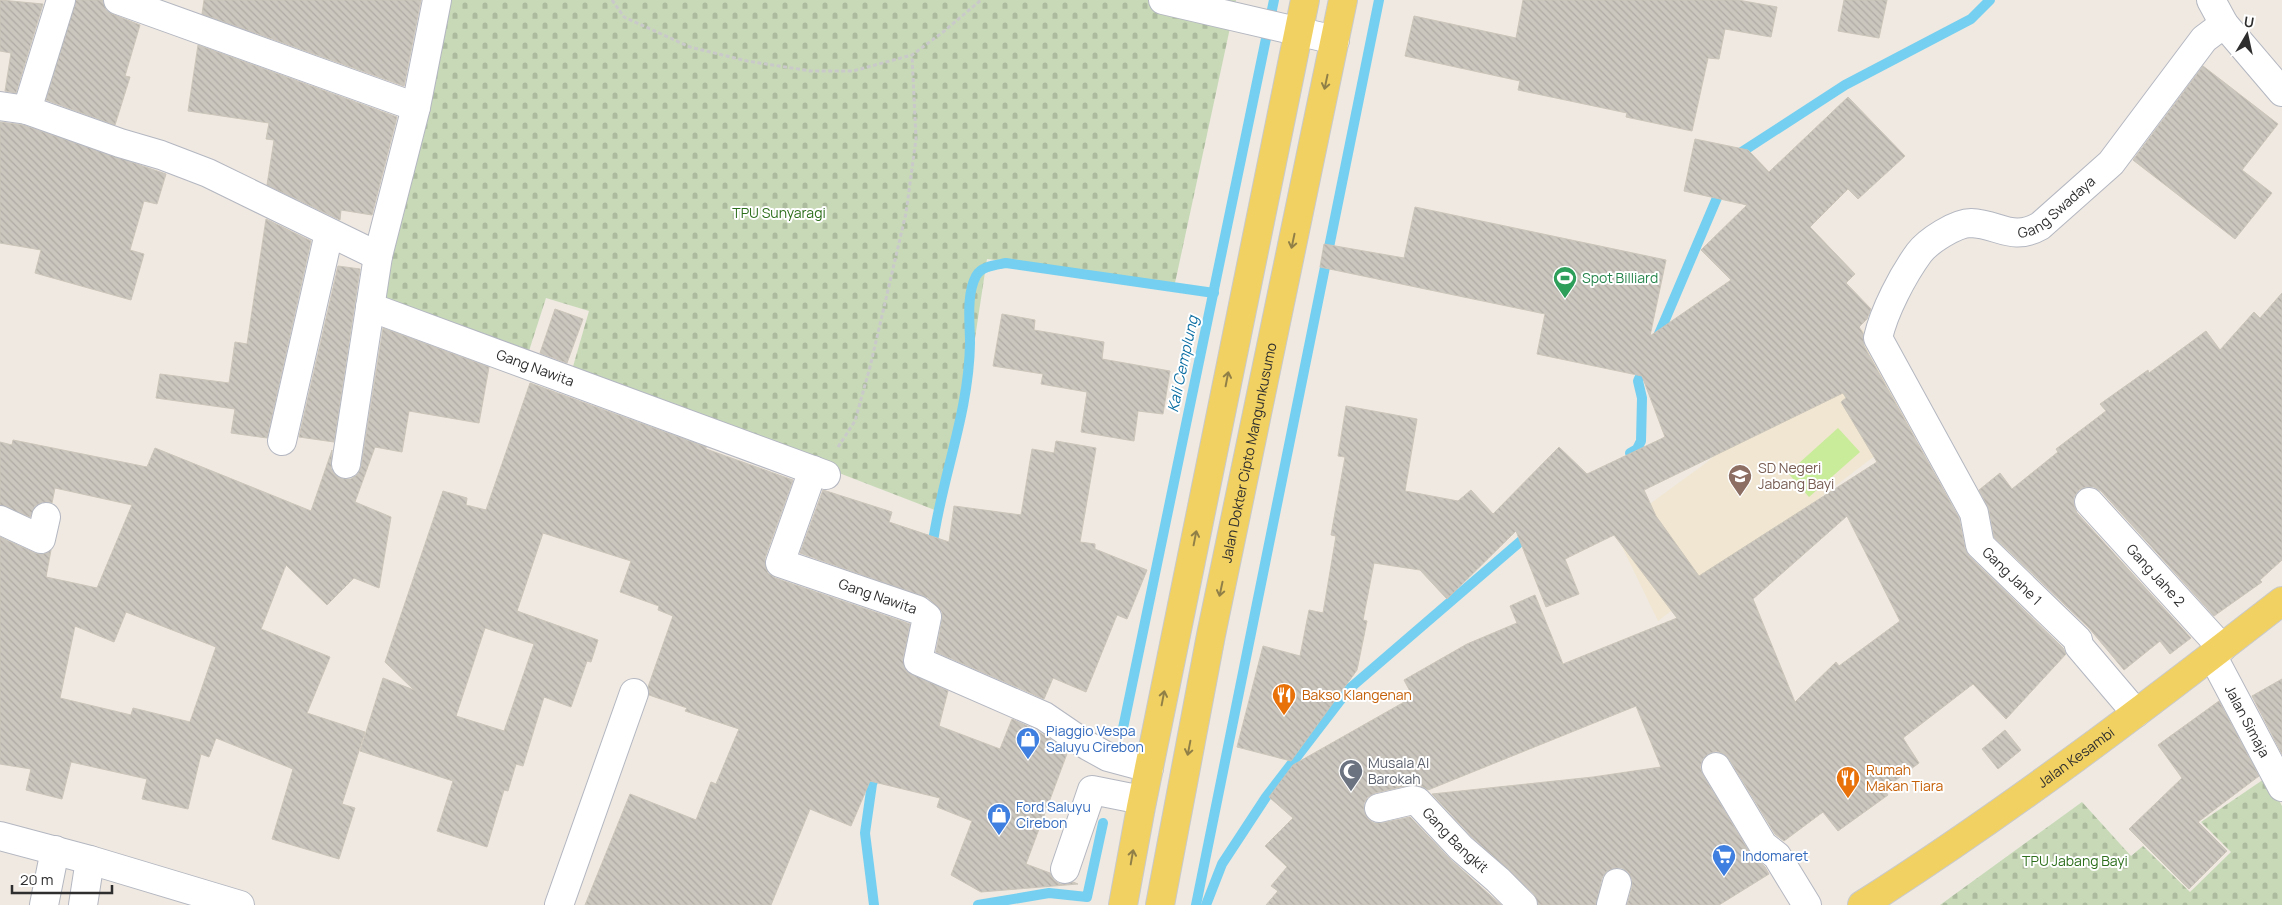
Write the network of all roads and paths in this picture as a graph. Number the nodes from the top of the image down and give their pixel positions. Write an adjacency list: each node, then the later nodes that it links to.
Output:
1 (60, 0): 17 (street)
2 (118, 0): 16 (street)
3 (437, 0): 16 (street)
4 (612, 0): 13 (path)
5 (981, 0): 13 (path)
6 (1163, 0): 11 (street)
7 (1305, 0): 11 (main road)
8 (1343, 0): 12 (main road, Jalan Dokter Cipto Mangunkusumo)
9 (2211, 0): 10 (street)
10 (2224, 24): 14 (street); 21 (street, Gang Swadaya)
11 (1277, 27): 12 (street); 33 (main road, one-way to 11)
12 (1335, 40): 46 (main road, Jalan Dokter Cipto Mangunkusumo, one-way to 46)
13 (912, 55): 24 (path)
14 (2282, 92)
15 (0, 106): 17 (street)
16 (416, 106): 19 (street)
17 (27, 110): 18 (street)
18 (329, 233): 19 (street); 22 (street)
19 (378, 256): 20 (street)
20 (370, 307): 23 (street); 24 (street, Gang Nawita)
21 (1878, 338): 31 (street, Gang Jahe 1)
22 (282, 441)
23 (346, 464)
24 (819, 472): 33 (street, Gang Nawita)
25 (2089, 502): 29 (street, Gang Jahe 2)
26 (46, 517): 27 (street)
27 (0, 520)
28 (2282, 601): 29 (main road, Jalan Kesambi)
29 (2217, 652): 31 (main road, Jalan Kesambi); 34 (street, Jalan Simaja)
30 (634, 693): 44 (street)
31 (2136, 713): 49 (main road, Jalan Kesambi)
32 (1716, 767): 48 (street)
33 (1149, 768): 35 (main road)
34 (2282, 787)
35 (1142, 800): 40 (street); 45 (main road, one-way to 35)
36 (1379, 808): 47 (street, Gang Bangkit)
37 (0, 836): 38 (street)
38 (56, 850): 39 (street); 41 (street)
39 (90, 860): 42 (street); 43 (street)
40 (1065, 869)
41 (46, 895)
42 (83, 905)
43 (240, 905)
44 (559, 905)
45 (1123, 905)
46 (1160, 905)
47 (1523, 905)
48 (1806, 905)
49 (1862, 905)

